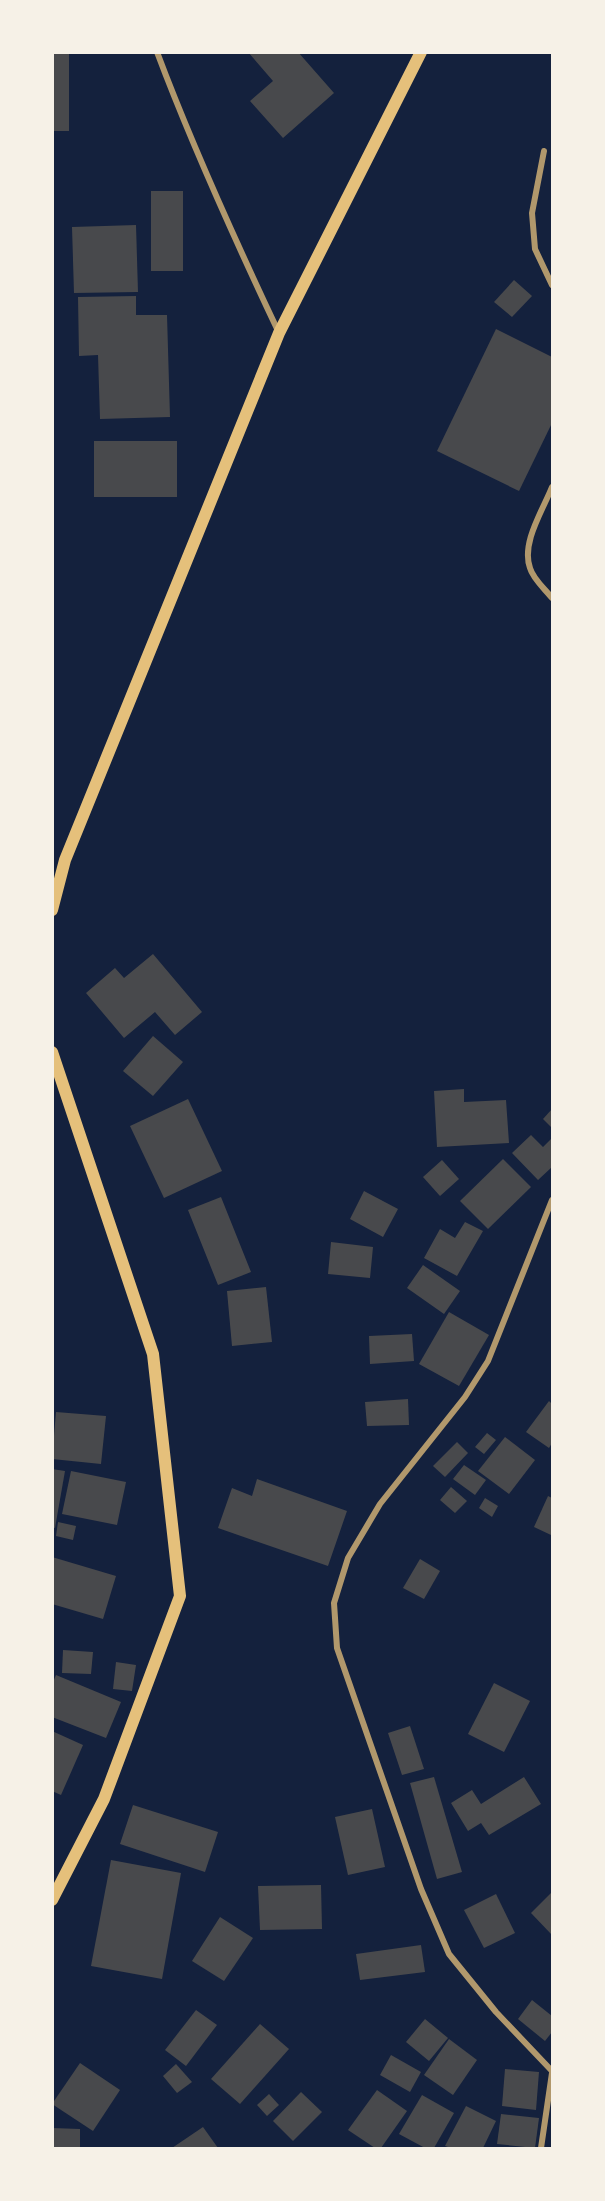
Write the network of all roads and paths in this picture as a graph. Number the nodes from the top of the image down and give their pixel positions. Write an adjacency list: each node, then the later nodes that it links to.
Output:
1 (157, 52): 5 (street)
2 (421, 52): 5 (main road)
3 (544, 151): 4 (street)
4 (552, 285)
5 (279, 333): 8 (main road)
6 (552, 487): 7 (street)
7 (552, 598)
8 (52, 910)
9 (52, 1052): 11 (main road)
10 (552, 1200): 12 (street)
11 (52, 1900)
12 (552, 2072): 13 (street)
13 (541, 2148)

